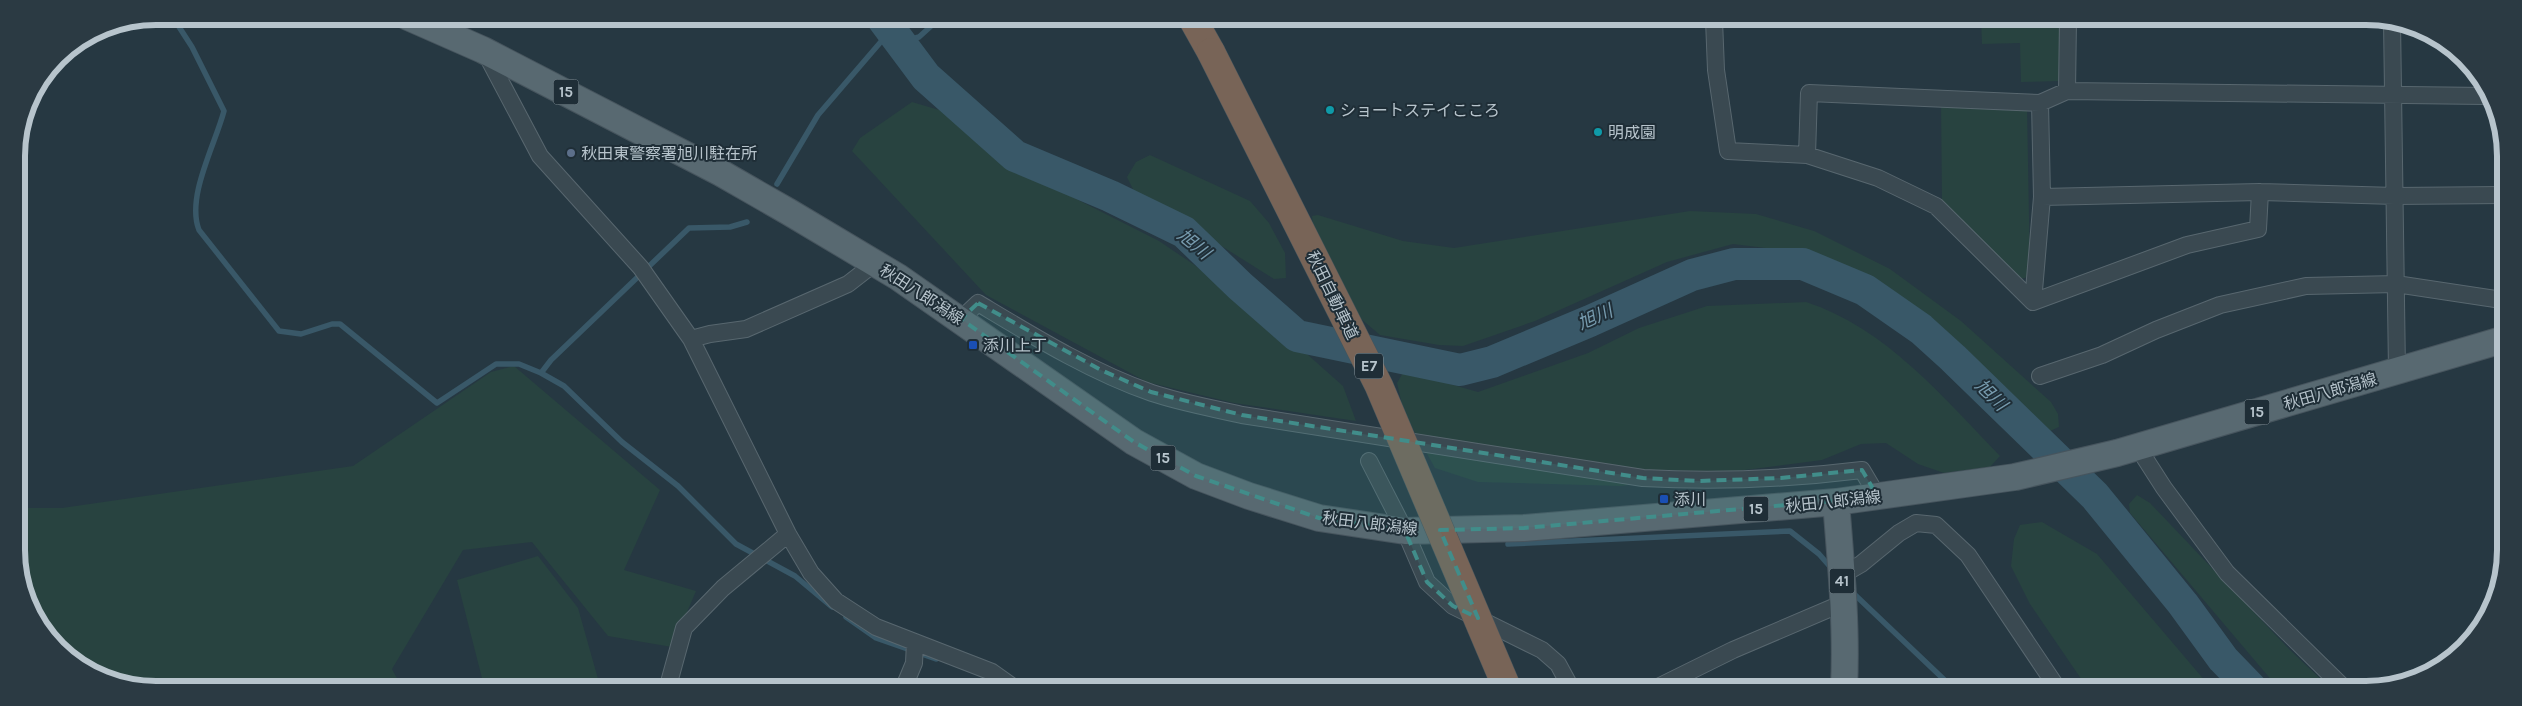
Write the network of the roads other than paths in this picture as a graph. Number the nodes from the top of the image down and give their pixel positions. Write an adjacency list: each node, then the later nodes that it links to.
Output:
1 (426, 25): 6 (main road, 秋田八郎潟線 / 15)
2 (1196, 25): 37 (highway, 秋田自動車道 / E7, bridge)
3 (1714, 25): 11 (street)
4 (2068, 25): 7 (street)
5 (2392, 28): 8 (street)
6 (484, 50): 16 (main road, 秋田八郎潟線 / 15); 21 (street)
7 (2068, 91): 8 (street); 10 (street)
8 (2393, 95): 9 (street); 14 (street)
9 (2482, 96)
10 (2040, 103): 11 (street); 15 (street)
11 (1807, 155): 19 (street)
12 (2260, 192): 14 (street); 15 (street); 19 (street)
13 (2497, 195): 14 (street)
14 (2395, 196): 17 (street)
15 (2042, 197): 19 (street)
16 (875, 263): 20 (main road, 秋田八郎潟線 / 15); 21 (street)
17 (2396, 284): 18 (street); 23 (street); 24 (street)
18 (2497, 299)
19 (2034, 302)
20 (960, 319): 27 (street); 29 (main road, 秋田八郎潟線 / 15)
21 (691, 339): 30 (street)
22 (2497, 341): 23 (main road, 秋田八郎潟線 / 15)
23 (2397, 371): 25 (main road, 秋田八郎潟線 / 15)
24 (2040, 376)
25 (2127, 450): 27 (main road, 秋田八郎潟線 / 15); 42 (street)
26 (1369, 461): 29 (street)
27 (1878, 497): 28 (main road, 秋田八郎潟線 / 15)
28 (1836, 502): 29 (main road, 秋田八郎潟線 / 15); 31 (main road, 41)
29 (1405, 531): 38 (street)
30 (788, 534): 33 (street); 34 (street)
31 (1842, 575): 32 (main road, 41); 41 (street)
32 (1843, 603): 39 (street); 40 (main road, 41)
33 (915, 649): 35 (street); 36 (street)
34 (669, 681)
35 (906, 681)
36 (1004, 681)
37 (1504, 681)
38 (1567, 681)
39 (1670, 681)
40 (1844, 681)
41 (2053, 681)
42 (2337, 681)

